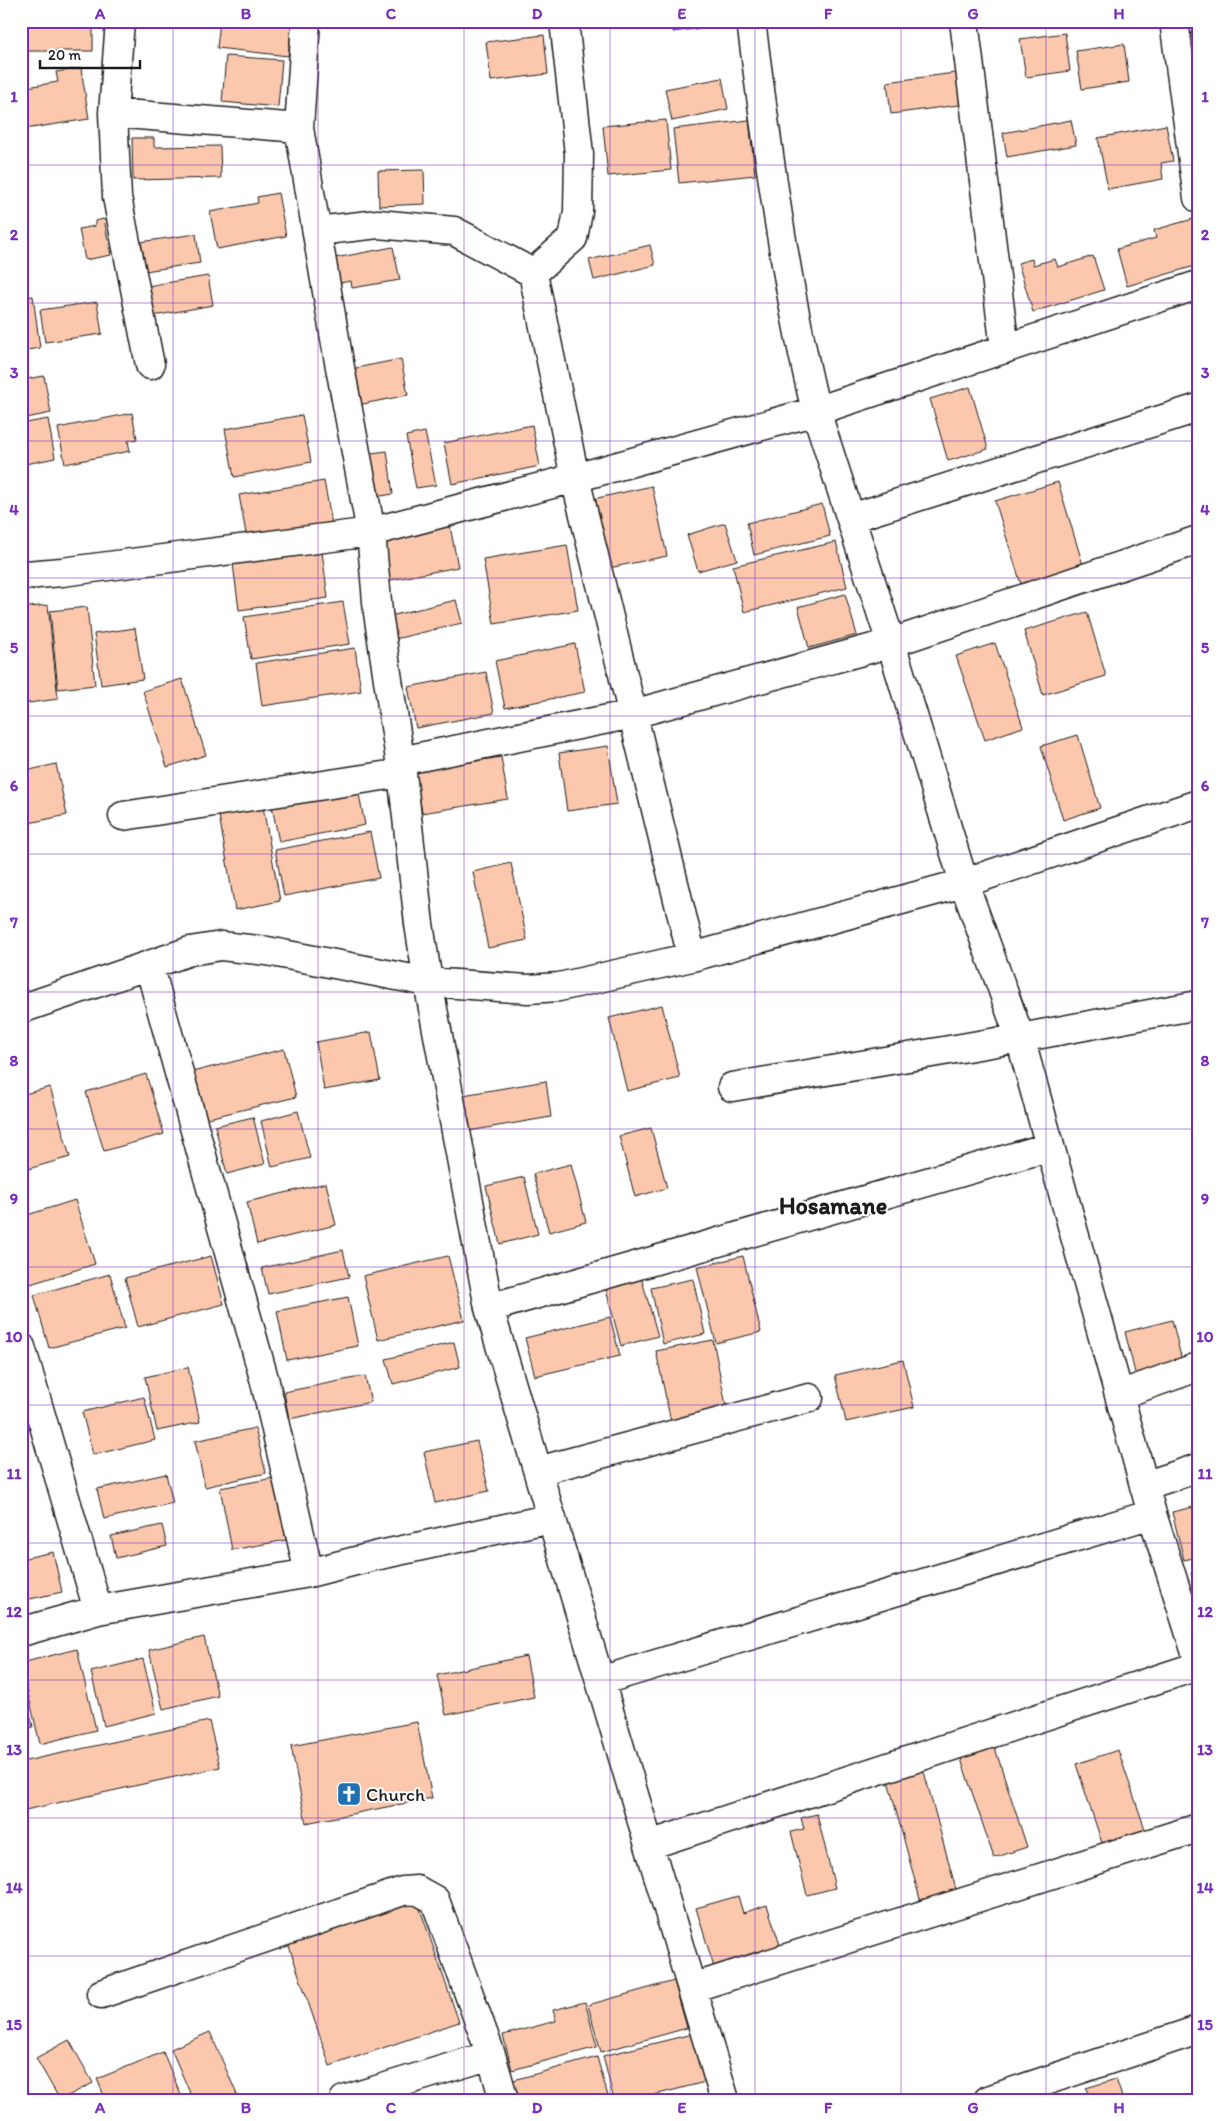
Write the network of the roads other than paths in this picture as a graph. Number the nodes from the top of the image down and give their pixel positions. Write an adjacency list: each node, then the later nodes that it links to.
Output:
1 (120, 21): 7 (street)
2 (306, 21): 8 (street)
3 (564, 21): 11 (street)
4 (751, 21): 16 (street)
5 (964, 21): 13 (street)
6 (1174, 21): 9 (street)
7 (112, 113): 8 (street); 14 (street)
8 (299, 128): 10 (street)
9 (1198, 198)
10 (317, 231): 11 (street); 19 (street)
11 (533, 273): 17 (street)
12 (1198, 285): 13 (street)
13 (1005, 349): 16 (street)
14 (150, 365)
15 (1198, 408): 18 (street)
16 (816, 411): 17 (street); 18 (street)
17 (575, 478): 19 (street); 23 (street)
18 (850, 518): 22 (street)
19 (371, 532): 21 (street); 24 (street)
20 (1198, 540): 22 (street)
21 (21, 574)
22 (891, 643): 23 (street); 27 (street)
23 (634, 714): 24 (street); 28 (street)
24 (401, 767): 26 (street); 30 (street)
25 (1198, 804): 27 (street)
26 (122, 816)
27 (964, 883): 28 (street); 33 (street)
28 (692, 957): 30 (street)
29 (149, 965): 30 (street); 32 (street); 46 (street)
30 (428, 982): 36 (street)
31 (1198, 1005): 33 (street)
32 (21, 1009)
33 (1020, 1038): 34 (street); 35 (street)
34 (732, 1087)
35 (1049, 1147): 36 (street); 39 (street)
36 (489, 1308): 42 (street)
37 (21, 1347): 47 (street)
38 (1198, 1367): 39 (street)
39 (1119, 1395): 43 (street)
40 (809, 1398): 42 (street)
41 (1198, 1468): 43 (street)
42 (538, 1472): 45 (street)
43 (1144, 1486): 44 (street)
44 (1152, 1514): 49 (street); 51 (street)
45 (552, 1518): 46 (street); 51 (street)
46 (309, 1573): 47 (street)
47 (98, 1610): 48 (street)
48 (21, 1632)
49 (1198, 1659)
50 (1198, 1666): 53 (street)
51 (600, 1681): 53 (street)
52 (1198, 1828): 54 (street)
53 (649, 1845): 54 (street)
54 (692, 1988): 60 (street)
55 (101, 1994): 57 (street)
56 (1198, 2030): 61 (street)
57 (491, 2055): 58 (street); 59 (street)
58 (344, 2100)
59 (504, 2100)
60 (725, 2100)
61 (988, 2100)

